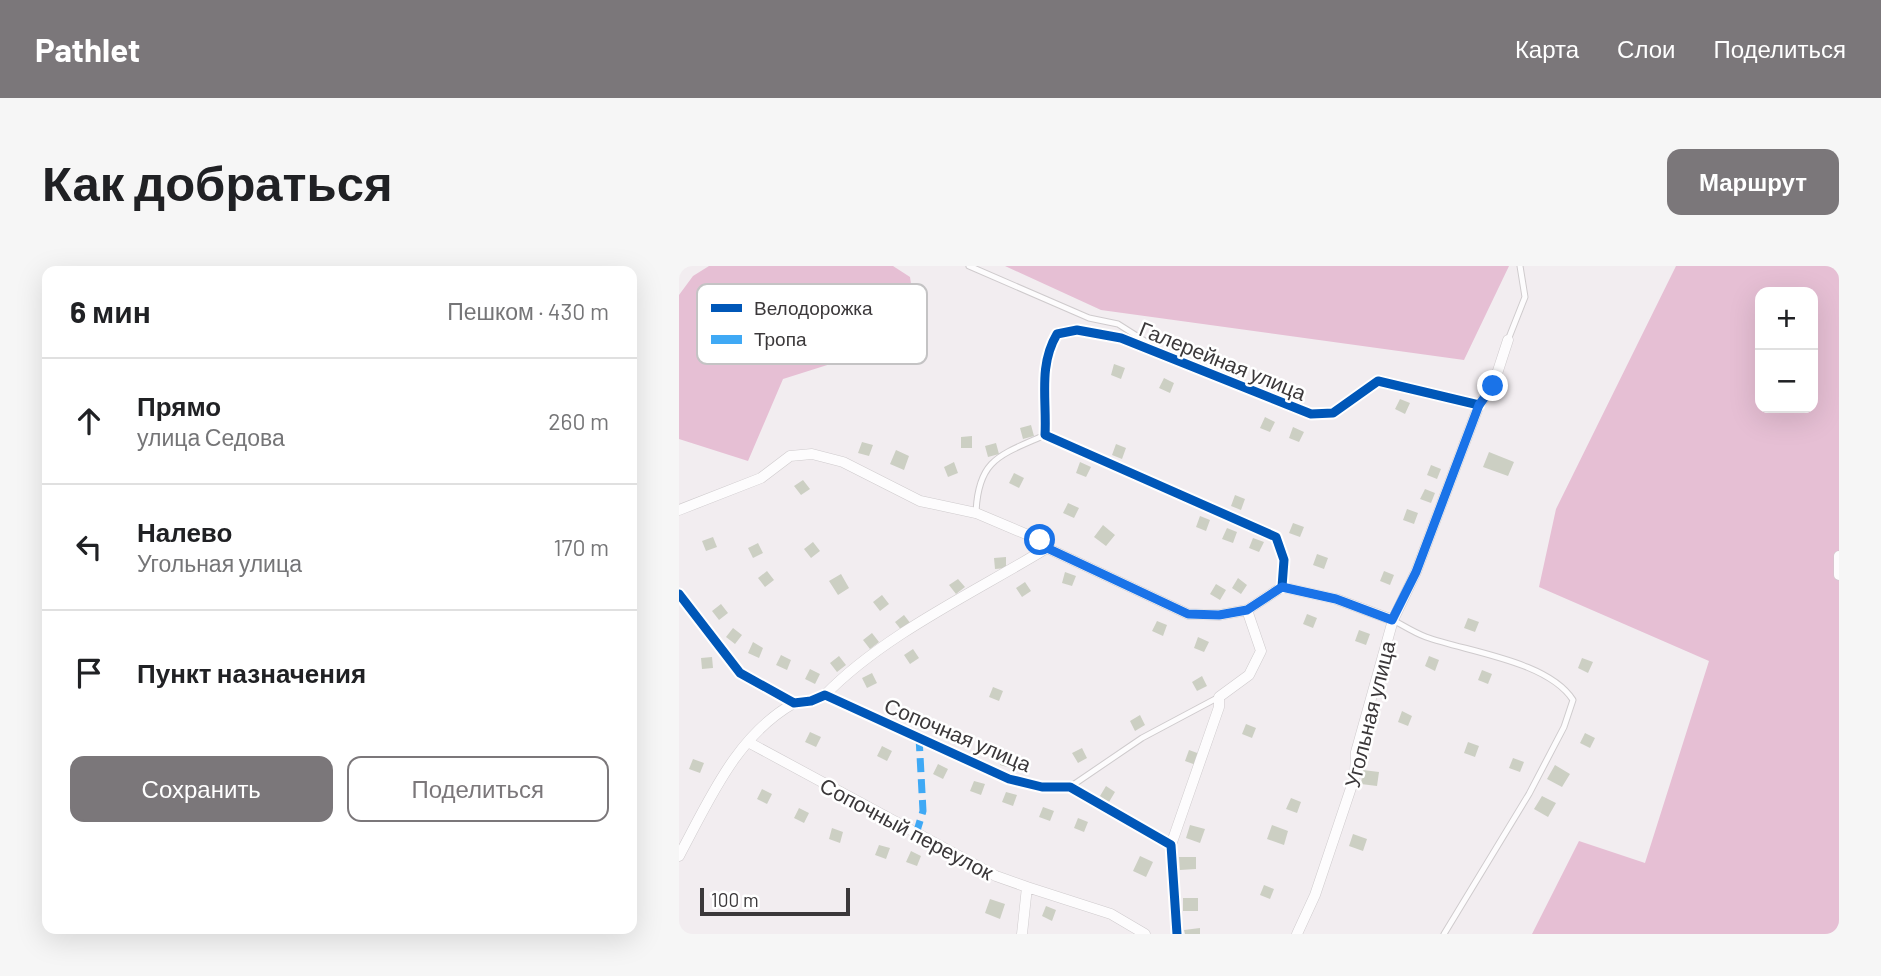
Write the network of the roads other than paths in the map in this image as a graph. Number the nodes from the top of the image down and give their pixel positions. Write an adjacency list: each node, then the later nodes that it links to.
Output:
1 (969, 266): 4 (lane)
2 (1520, 266): 3 (lane)
3 (1508, 340): 5 (street, Угольная улица)
4 (1148, 350): 5 (street, Галерейная улица); 6 (street, Галерейная улица)
5 (1479, 405): 15 (street, Угольная улица)
6 (1045, 435): 8 (lane); 12 (street)
7 (679, 510): 8 (street)
8 (976, 513): 9 (street)
9 (1047, 548): 14 (street); 16 (street)
10 (1839, 556): 11 (street)
11 (1839, 575)
12 (1282, 587): 14 (street); 15 (street)
13 (679, 594): 18 (street)
14 (1247, 610): 17 (street)
15 (1392, 620): 27 (street, Угольная улица); 28 (lane)
16 (825, 695): 18 (street); 20 (street, Сопочная улица)
17 (1219, 697): 20 (lane); 21 (street)
18 (794, 703): 19 (street)
19 (748, 742): 22 (street); 23 (street, Сопочный переулок)
20 (1070, 787): 21 (street, Сопочная улица)
21 (1171, 845): 26 (street)
22 (679, 856)
23 (1027, 887): 24 (street); 25 (street, Сопочный переулок)
24 (1022, 934)
25 (1145, 934)
26 (1177, 934)
27 (1297, 934)
28 (1444, 934)

